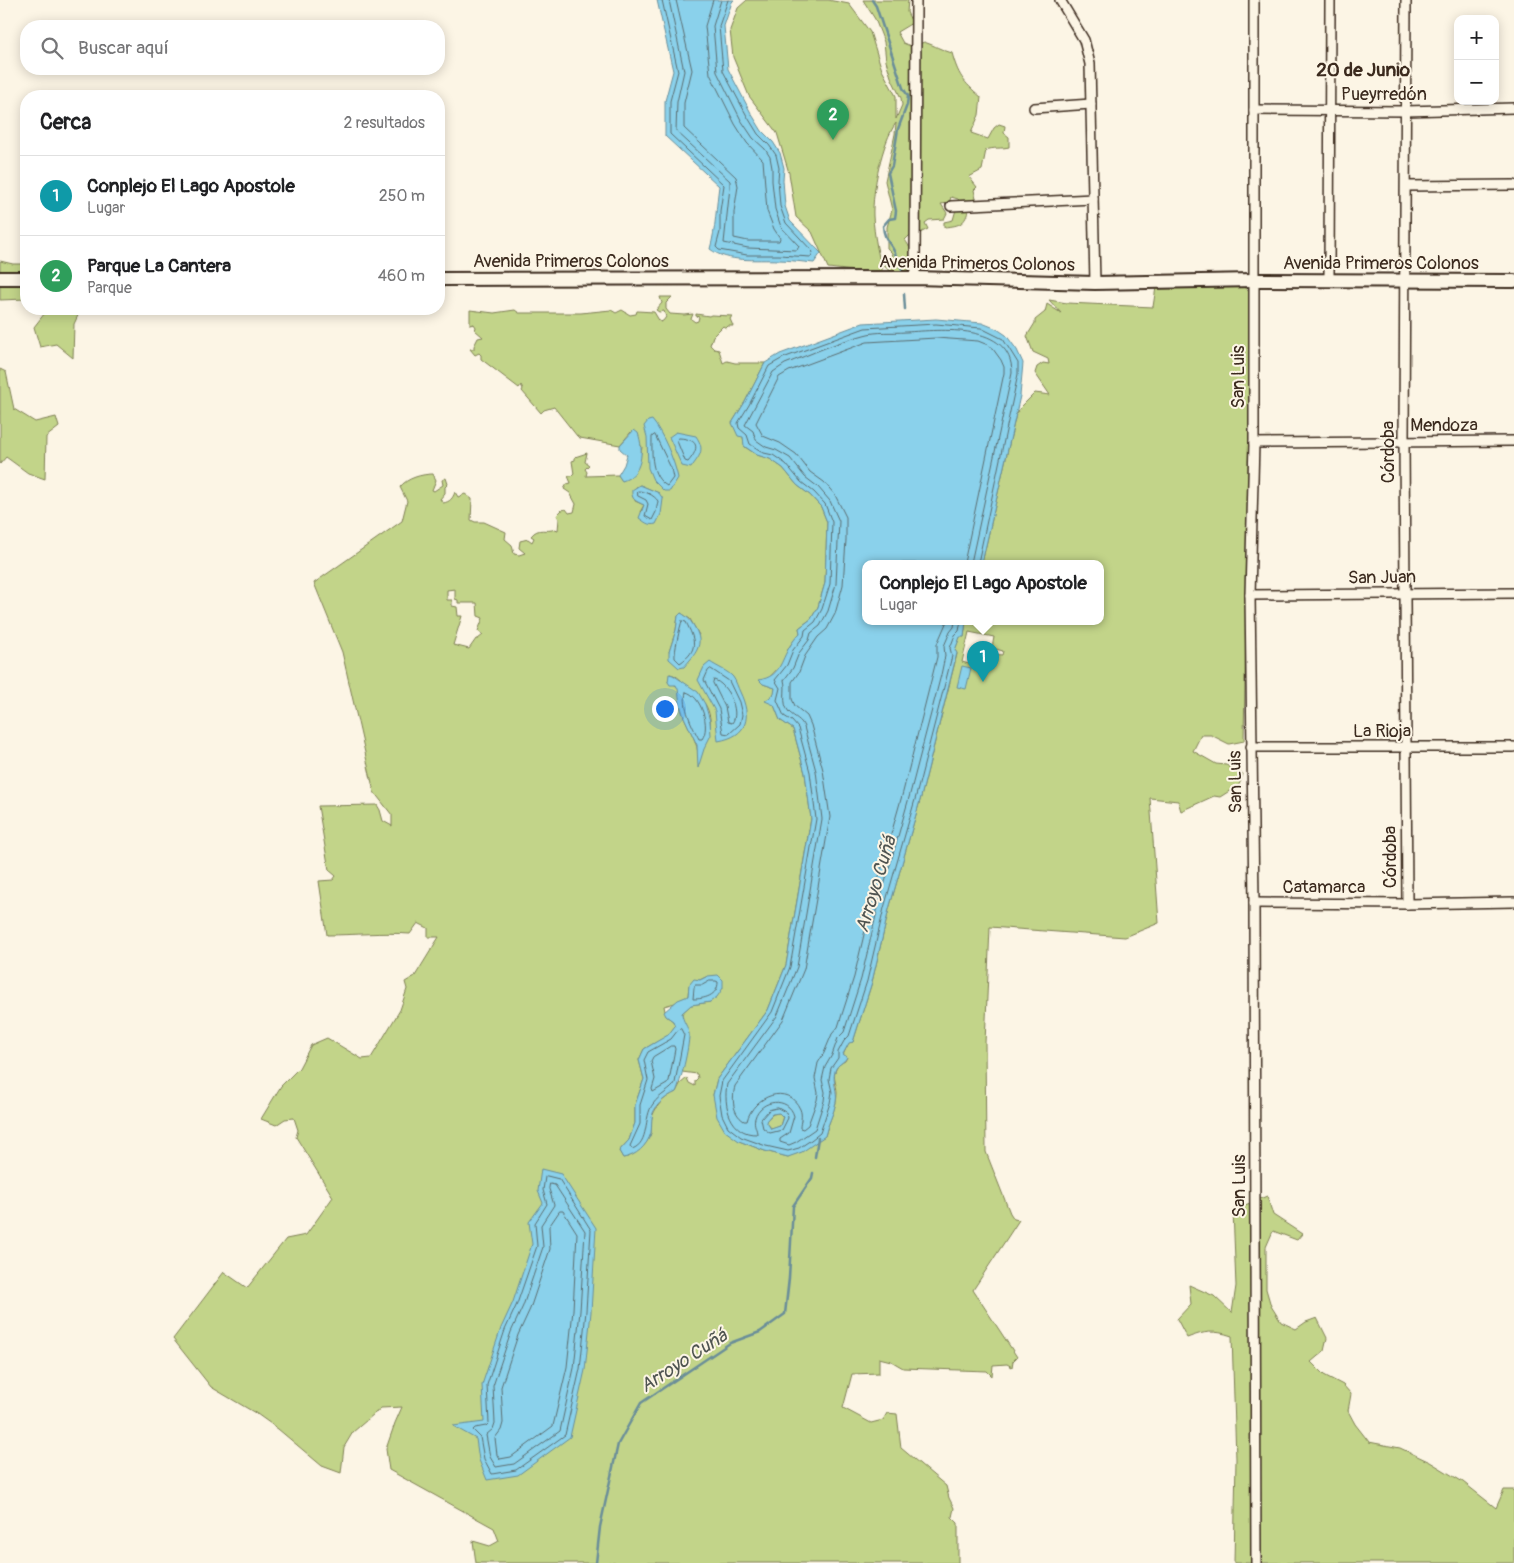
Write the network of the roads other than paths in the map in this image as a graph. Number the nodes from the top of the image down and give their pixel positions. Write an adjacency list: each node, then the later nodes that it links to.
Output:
1 (916, 0): 18 (street)
2 (1060, 0): 6 (street)
3 (1254, 0): 9 (street, San Luis)
4 (1330, 0): 10 (street)
5 (1406, 0): 11 (street, Córdoba)
6 (1091, 104): 7 (street); 14 (street)
7 (1034, 108)
8 (1514, 108): 11 (street, Pueyrredón)
9 (1254, 110): 10 (street, Pueyrredón); 20 (street, San Luis)
10 (1330, 110): 11 (street, Pueyrredón); 21 (street)
11 (1406, 110): 13 (street, Córdoba)
12 (1514, 185): 13 (street)
13 (1406, 186): 22 (street, Córdoba)
14 (1094, 199): 15 (street); 24 (street)
15 (951, 206)
16 (0, 278): 17 (street)
17 (20, 278)
18 (915, 278): 19 (street, Avenida Primeros Colonos); 24 (street, Avenida Primeros Colonos)
19 (445, 279)
20 (1254, 280): 21 (street, Avenida Primeros Colonos); 24 (street, Avenida Primeros Colonos); 27 (street, San Luis)
21 (1329, 280): 22 (street, Avenida Primeros Colonos)
22 (1405, 282): 23 (street, Avenida Primeros Colonos); 25 (street, Córdoba)
23 (1514, 282)
24 (1095, 283)
25 (1404, 441): 26 (street, Mendoza); 27 (street, Mendoza); 28 (street, Córdoba)
26 (1514, 441)
27 (1254, 443): 30 (street, San Luis)
28 (1405, 592): 29 (street, San Juan); 30 (street, San Juan); 32 (street, Córdoba)
29 (1514, 593)
30 (1250, 595): 31 (street, San Luis)
31 (1251, 747): 32 (street, La Rioja); 35 (street, San Luis)
32 (1406, 747): 33 (street, La Rioja); 36 (street, Córdoba)
33 (1514, 747)
34 (1514, 902): 36 (street, Catamarca)
35 (1254, 903): 36 (street, Catamarca); 37 (street, San Luis)
36 (1407, 904)
37 (1256, 1563)

